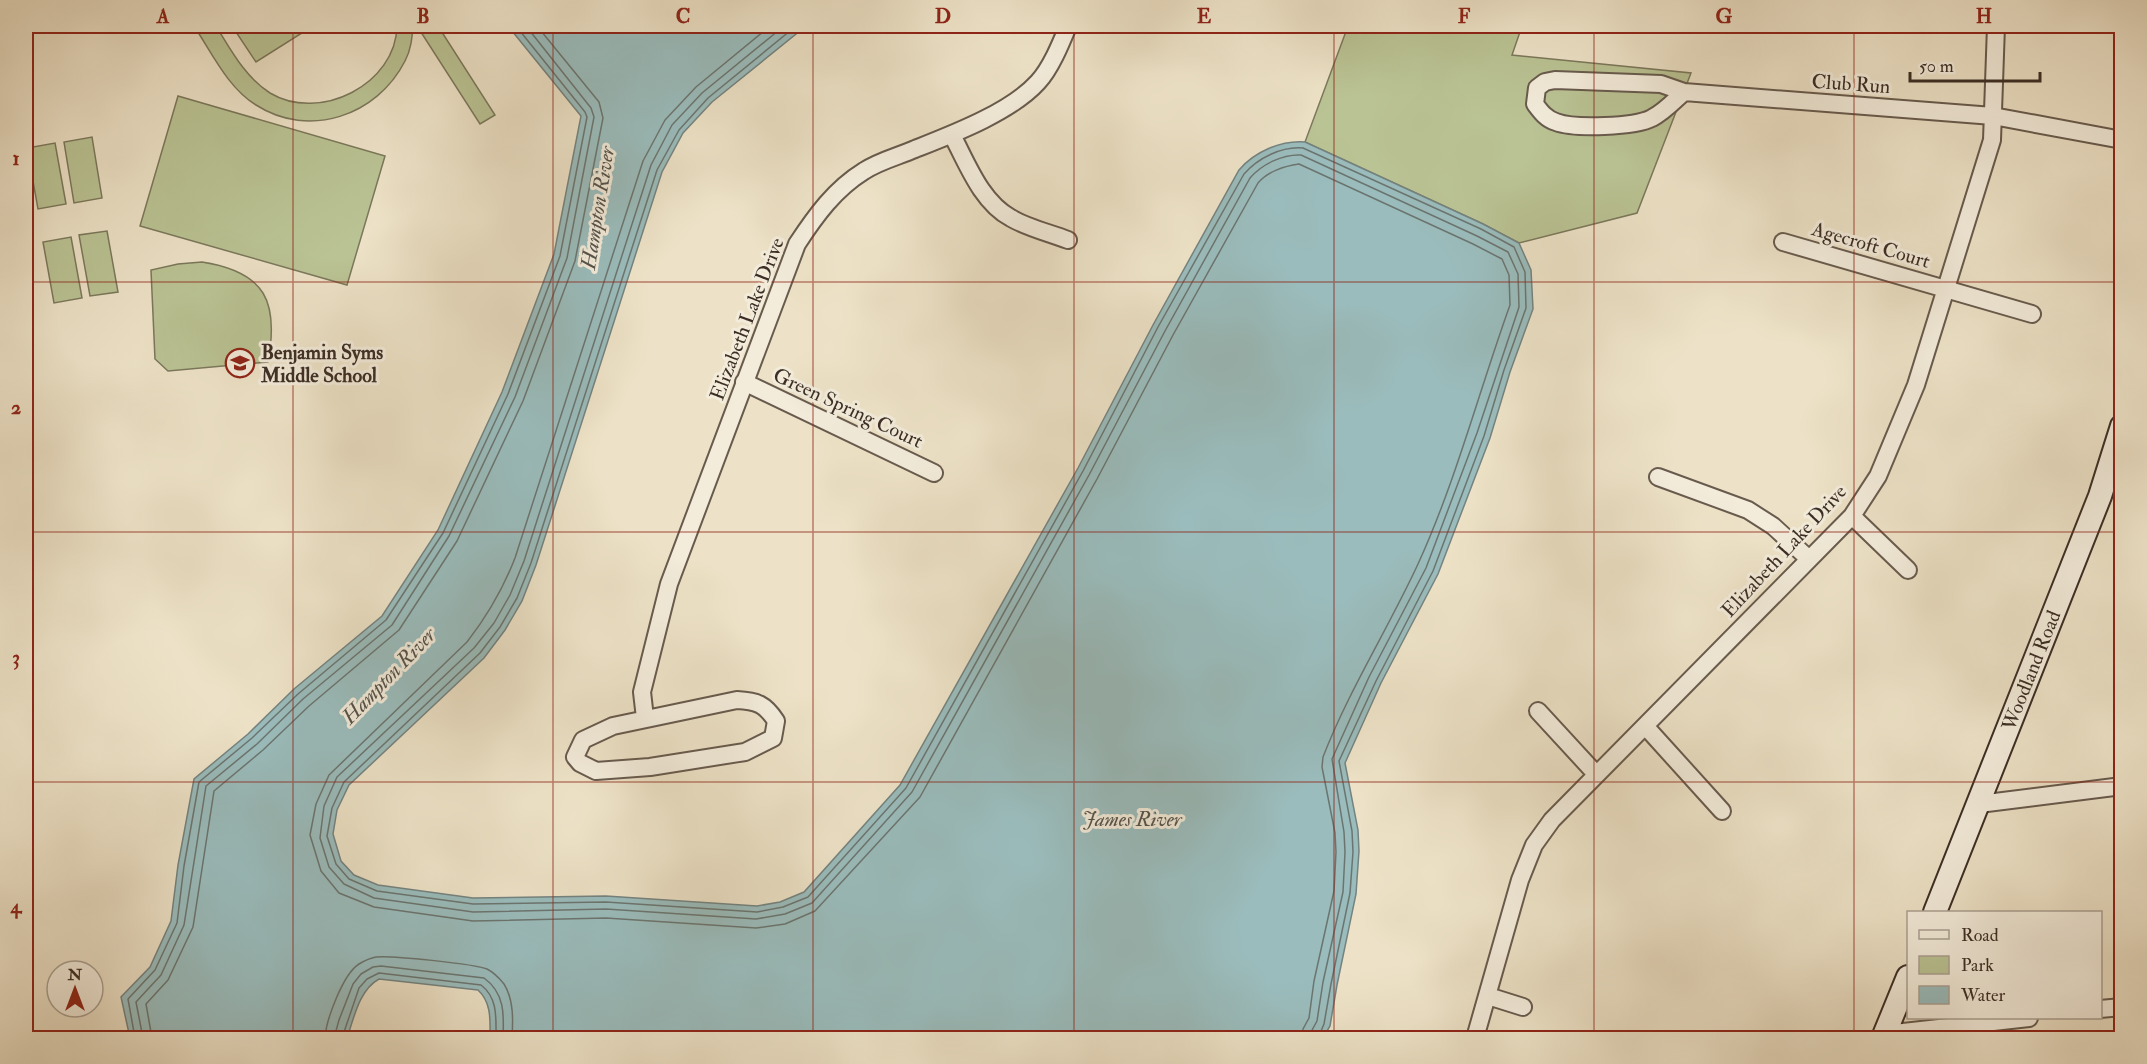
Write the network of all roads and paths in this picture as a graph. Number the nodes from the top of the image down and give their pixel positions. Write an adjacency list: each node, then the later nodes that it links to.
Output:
1 (1068, 26): 5 (street, Elizabeth Lake Drive)
2 (1996, 26): 4 (street, Elizabeth Lake Drive)
3 (1684, 92): 3 (street, Club Run); 4 (street, Club Run)
4 (1993, 116): 6 (street, Club Run); 9 (street, Elizabeth Lake Drive)
5 (952, 135): 7 (street); 11 (street, Elizabeth Lake Drive)
6 (2121, 140)
7 (1068, 240)
8 (1783, 242): 9 (street, Agecroft Court)
9 (1947, 288): 10 (street, Agecroft Court); 15 (street, Elizabeth Lake Drive)
10 (2032, 314)
11 (744, 382): 13 (street, Green Spring Court); 19 (street, Elizabeth Lake Drive)
12 (2121, 426): 23 (main road, Woodland Road)
13 (934, 472)
14 (1658, 477): 16 (street)
15 (1852, 516): 16 (street, Elizabeth Lake Drive); 17 (street)
16 (1809, 559): 20 (street, Elizabeth Lake Drive)
17 (1908, 570)
18 (1538, 711): 21 (street)
19 (645, 718): 19 (street)
20 (1646, 727): 21 (street, Elizabeth Lake Drive); 24 (street)
21 (1596, 774): 27 (street, Elizabeth Lake Drive)
22 (2121, 786): 23 (street)
23 (1979, 804): 25 (main road, Woodland Road)
24 (1722, 811)
25 (1935, 911)
26 (1907, 979): 32 (main road)
27 (1488, 996): 28 (street); 33 (street, Elizabeth Lake Drive)
28 (1523, 1007)
29 (2121, 1007): 30 (street)
30 (2102, 1009)
31 (2014, 1019): 32 (street)
32 (1884, 1036)
33 (1475, 1038)

